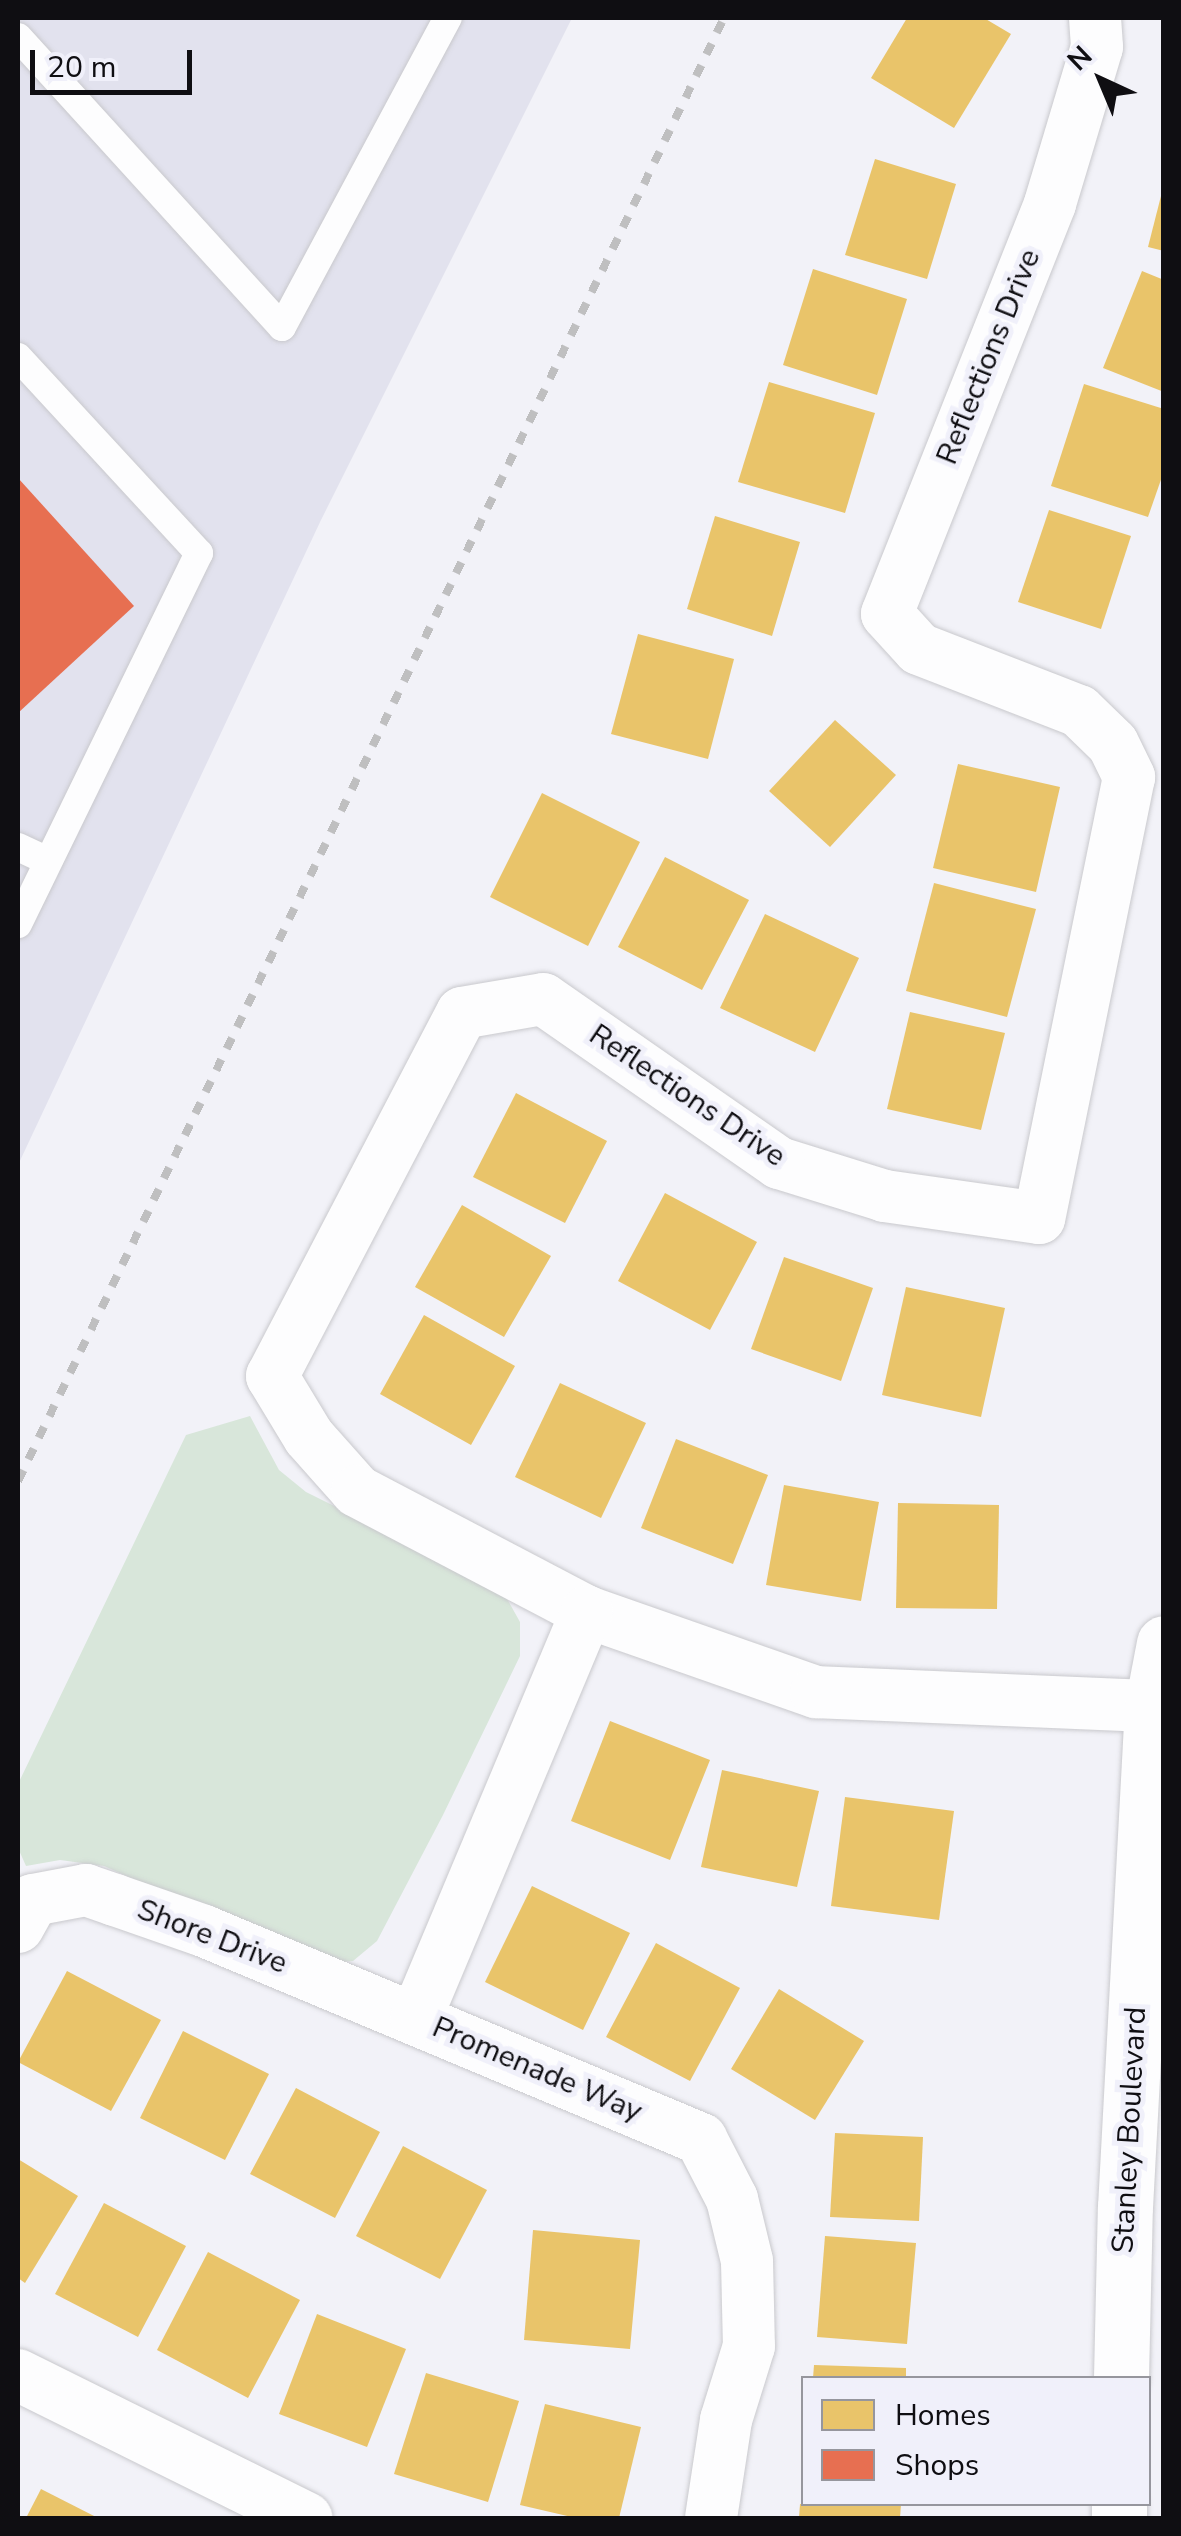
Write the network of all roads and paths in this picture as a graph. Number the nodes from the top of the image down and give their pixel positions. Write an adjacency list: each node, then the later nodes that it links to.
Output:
1 (448, 18): 3 (lane)
2 (1095, 18): 8 (street, Reflections Drive)
3 (18, 37)
4 (18, 357): 6 (lane)
5 (18, 847): 6 (lane)
6 (48, 861): 7 (lane)
7 (18, 924)
8 (587, 1612): 10 (street, Reflections Drive); 12 (street, Promenade Way)
9 (1164, 1642): 10 (main road, Stanley Boulevard)
10 (1158, 1716): 14 (main road, Stanley Boulevard)
11 (18, 1927): 12 (street, Shore Drive)
12 (416, 2018): 16 (street, Promenade Way)
13 (18, 2375): 15 (street)
14 (1121, 2376)
15 (306, 2518)
16 (710, 2518)

